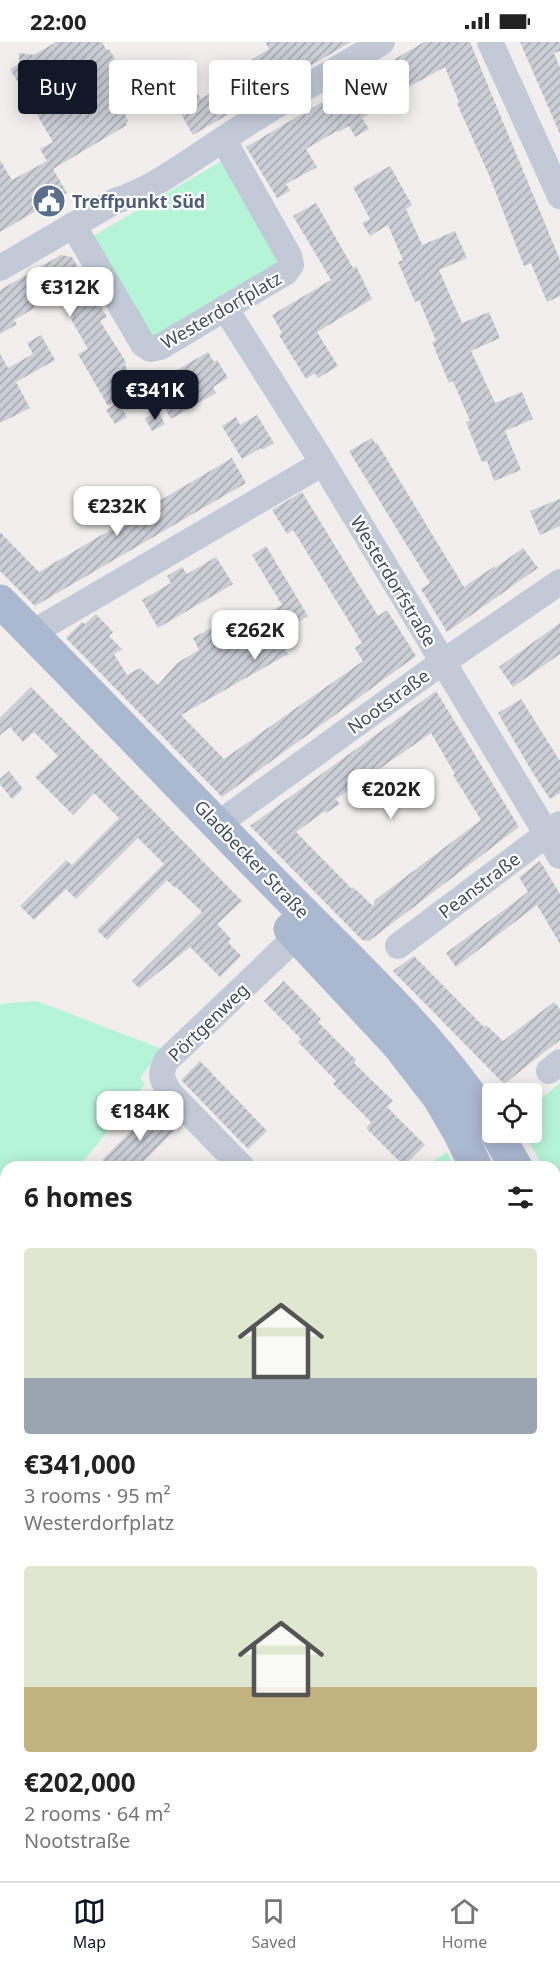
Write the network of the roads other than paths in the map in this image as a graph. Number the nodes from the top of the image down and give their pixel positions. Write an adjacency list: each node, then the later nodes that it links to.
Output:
1 (382, 42): 3 (street)
2 (490, 42): 4 (street)
3 (223, 139): 5 (street); 7 (street, Westerdorfplatz)
4 (560, 196)
5 (73, 225): 6 (street); 7 (street, Westerdorfplatz)
6 (0, 268)
7 (225, 308): 8 (street, Westerdorfstraße)
8 (323, 463): 12 (street); 13 (street, Westerdorfstraße)
9 (560, 582): 13 (street, Nootstraße)
10 (0, 601): 12 (main road, Gladbecker Straße)
11 (0, 633): 17 (main road, Gladbecker Straße)
12 (32, 633): 14 (main road, Gladbecker Straße)
13 (442, 662): 14 (street, Nootstraße); 15 (street, Westerdorfstraße)
14 (218, 824): 19 (main road, Gladbecker Straße)
15 (553, 829): 16 (street, Westerdorfstraße); 18 (street, Peanstraße)
16 (560, 856)
17 (297, 936): 20 (main road, Gladbecker Straße); 23 (street, Pörtgenweg)
18 (398, 946)
19 (482, 1119)
20 (482, 1123)
21 (482, 1139): 24 (main road, Gladbecker Straße)
22 (498, 1143): 25 (main road, Gladbecker Straße)
23 (236, 1161)
24 (477, 1161)
25 (512, 1161)

